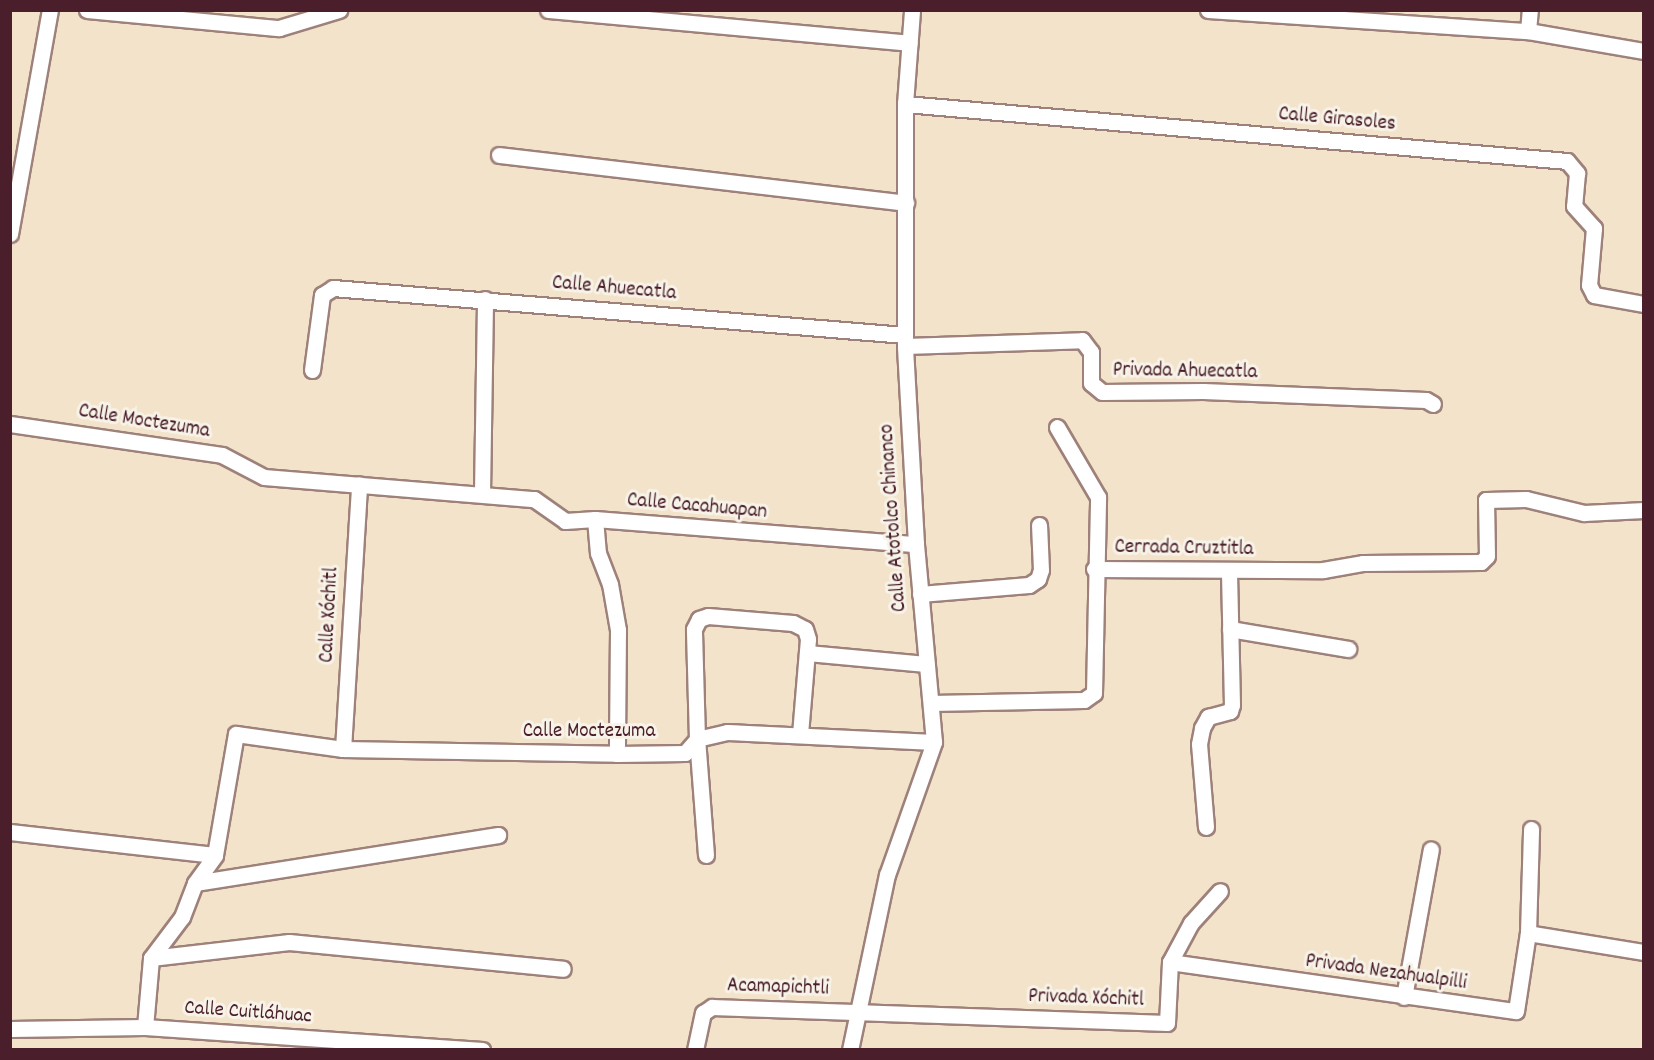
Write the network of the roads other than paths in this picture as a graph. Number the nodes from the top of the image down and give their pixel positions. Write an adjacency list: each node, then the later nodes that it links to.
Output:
1 (50, 10): 17 (street)
2 (87, 10): 3 (street)
3 (339, 10)
4 (548, 10): 12 (street)
5 (912, 10): 12 (street, Calle Atotolco Chinanco)
6 (1208, 10): 8 (street)
7 (1530, 10): 11 (street)
8 (1224, 11): 9 (street)
9 (1314, 14): 10 (street)
10 (1425, 17): 11 (street)
11 (1528, 31): 13 (street)
12 (909, 43): 14 (street, Calle Atotolco Chinanco)
13 (1644, 51)
14 (905, 104): 16 (street, Calle Atotolco Chinanco); 19 (street, Calle Girasoles)
15 (499, 155): 16 (street)
16 (906, 203): 20 (street, Calle Atotolco Chinanco)
17 (11, 233)
18 (485, 299): 20 (street, Calle Ahuecatla); 21 (street, Calle Ahuecatla); 26 (street)
19 (1644, 304)
20 (905, 341): 22 (street, Privada Ahuecatla); 30 (street, Calle Atotolco Chinanco)
21 (312, 370)
22 (1433, 404)
23 (10, 424): 25 (street, Calle Moctezuma)
24 (1058, 428): 31 (street)
25 (359, 484): 26 (street, Calle Moctezuma); 42 (street, Calle Xóchitl)
26 (482, 493): 28 (street, Calle Cacahuapan)
27 (1644, 510): 32 (street, Cerrada Cruztitla)
28 (595, 519): 30 (street, Calle Cacahuapan); 43 (street)
29 (1039, 525): 33 (street)
30 (916, 544): 33 (street, Calle Atotolco Chinanco)
31 (1094, 568): 32 (street, Cerrada Cruztitla); 38 (street, Cerrada Cruztitla)
32 (1229, 571): 34 (street)
33 (920, 594): 37 (street, Calle Atotolco Chinanco)
34 (1230, 629): 35 (street); 44 (street)
35 (1348, 649)
36 (807, 653): 37 (street); 39 (street); 40 (street)
37 (926, 664): 38 (street, Calle Atotolco Chinanco)
38 (931, 703): 41 (street, Calle Atotolco Chinanco)
39 (800, 735): 40 (street, Calle Moctezuma); 41 (street, Calle Moctezuma)
40 (697, 739): 43 (street, Calle Moctezuma); 50 (street)
41 (934, 742): 59 (street, Calle Atotolco Chinanco)
42 (343, 749): 43 (street, Calle Moctezuma); 49 (street, Calle Moctezuma)
43 (617, 754)
44 (1206, 827)
45 (1531, 829): 53 (street, Privada Nezahualpilli)
46 (10, 832): 49 (street)
47 (498, 835): 51 (street)
48 (1431, 849): 58 (street)
49 (215, 855): 51 (street)
50 (706, 855)
51 (195, 883): 55 (street)
52 (1220, 891): 56 (street, Privada Xóchitl)
53 (1528, 933): 54 (street); 58 (street, Privada Nezahualpilli)
54 (1644, 952)
55 (152, 958): 57 (street); 60 (street)
56 (1170, 962): 58 (street, Privada Nezahualpilli); 59 (street, Privada Xóchitl)
57 (563, 969)
58 (1404, 997)
59 (856, 1012): 63 (street, Acamapichtli); 64 (street, Calle Atotolco Chinanco)
60 (146, 1028): 61 (street, Calle Cuitláhuac); 62 (street, Calle Cuitláhuac)
61 (10, 1029)
62 (482, 1050)
63 (695, 1050)
64 (850, 1050)

